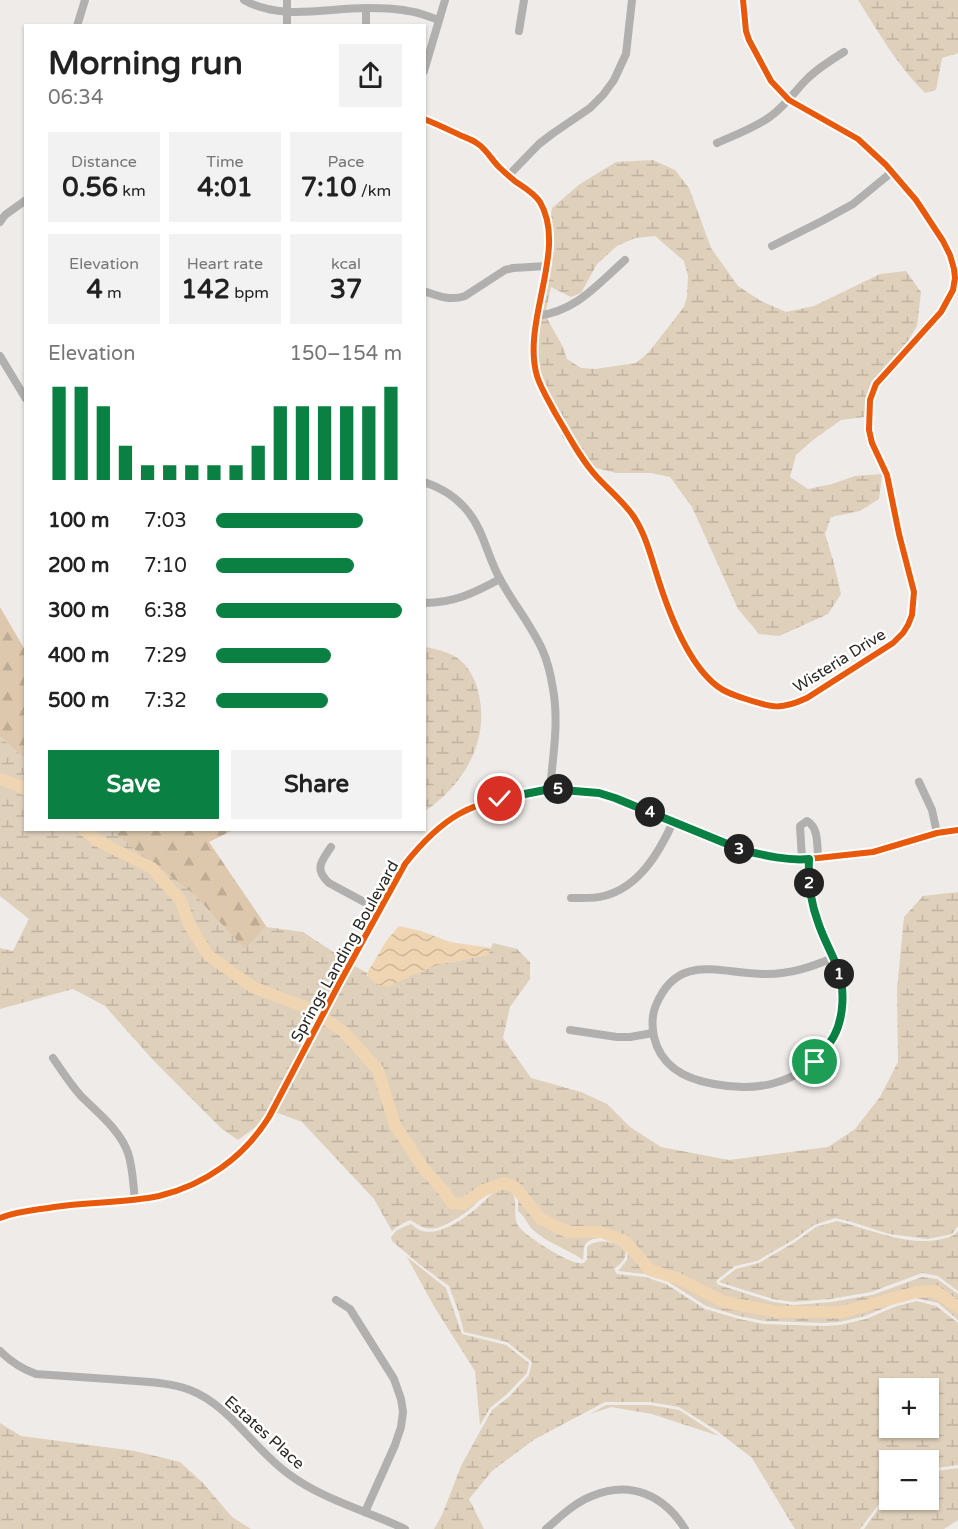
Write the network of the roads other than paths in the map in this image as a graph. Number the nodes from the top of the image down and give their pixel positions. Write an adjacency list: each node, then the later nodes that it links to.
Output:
1 (85, 0): 11 (street)
2 (244, 0): 9 (street)
3 (287, 0): 9 (street)
4 (445, 0): 10 (street)
5 (524, 0): 14 (street)
6 (632, 0): 21 (street)
7 (743, 0): 17 (street, Wisteria Drive)
8 (366, 8): 9 (street); 10 (street); 13 (street)
9 (287, 12): 12 (street)
10 (439, 20): 16 (street)
11 (77, 24)
12 (287, 24)
13 (366, 24)
14 (519, 31)
15 (844, 51): 17 (street)
16 (426, 64)
17 (789, 100): 19 (street); 20 (street, Wisteria Drive)
18 (426, 120): 21 (street, Wisteria Drive)
19 (717, 143)
20 (892, 172): 24 (street); 28 (street, Wisteria Drive)
21 (509, 175): 26 (street, Wisteria Drive)
22 (24, 201): 23 (street)
23 (0, 222)
24 (772, 246)
25 (625, 260): 28 (street)
26 (547, 266): 27 (street); 28 (street, Wisteria Drive)
27 (426, 292)
28 (537, 316)
29 (0, 356): 30 (street)
30 (24, 396)
31 (426, 483): 32 (street)
32 (500, 579): 33 (street); 35 (street)
33 (426, 603)
34 (919, 782): 38 (street)
35 (550, 789): 36 (street, Springs Landing Boulevard); 43 (street, Springs Landing Boulevard)
36 (673, 822): 41 (street, Springs Landing Boulevard); 42 (street)
37 (958, 830): 38 (street, Springs Landing Boulevard)
38 (937, 833): 40 (street, Springs Landing Boulevard)
39 (331, 847): 43 (street)
40 (818, 858): 41 (street, Springs Landing Boulevard); 41 (street)
41 (805, 859): 44 (street)
42 (571, 898)
43 (379, 910): 48 (street, Springs Landing Boulevard)
44 (833, 958): 46 (street); 46 (street)
45 (570, 1030): 46 (street)
46 (653, 1033)
47 (53, 1058): 48 (street)
48 (135, 1200): 49 (street, Springs Landing Boulevard)
49 (0, 1218)
50 (336, 1300): 52 (street)
51 (0, 1351): 52 (street, Estates Place)
52 (365, 1512): 53 (street, Estates Place)
53 (405, 1529)
54 (546, 1529): 55 (street)
55 (685, 1529)

